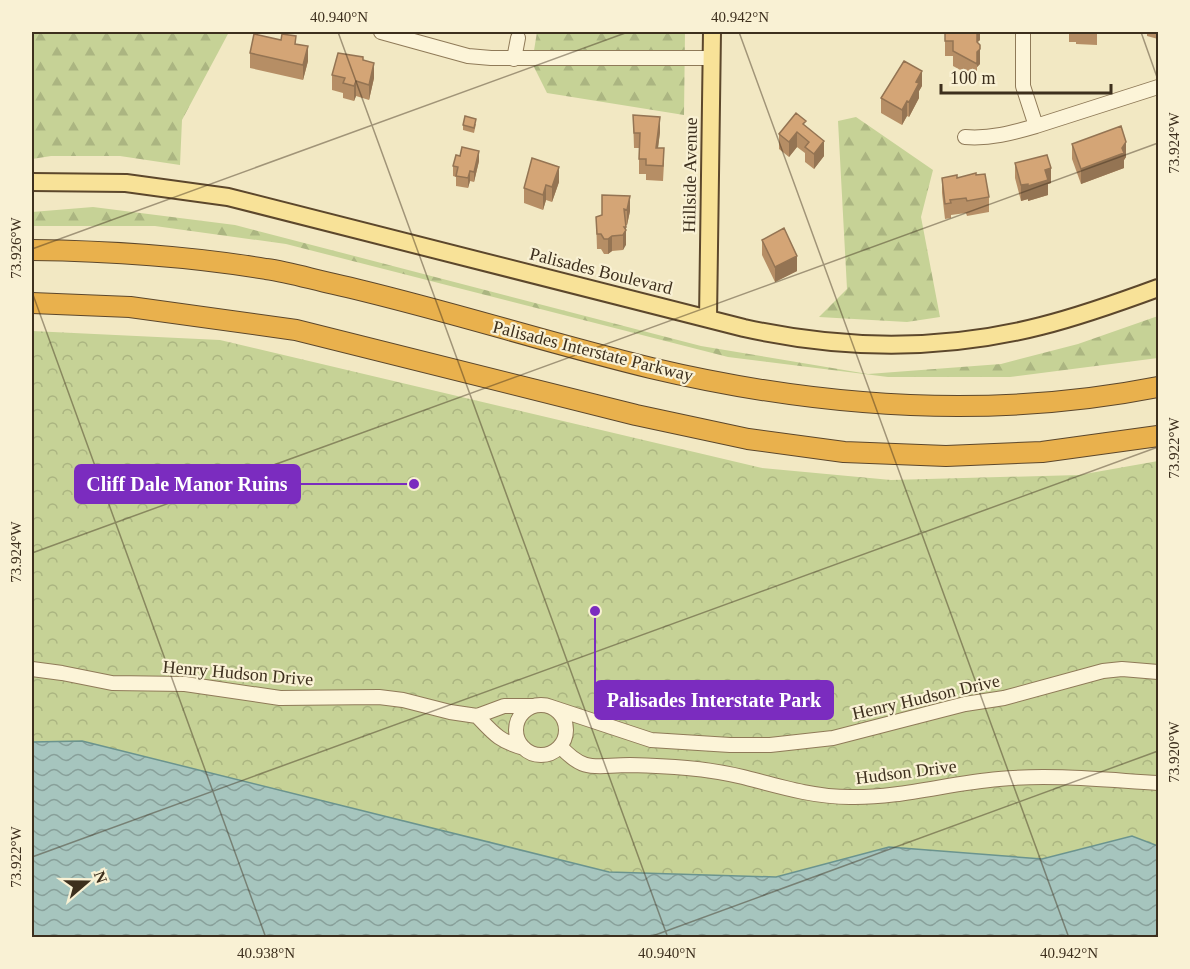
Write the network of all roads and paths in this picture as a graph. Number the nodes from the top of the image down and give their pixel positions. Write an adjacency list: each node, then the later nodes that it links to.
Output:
1 (381, 32): 6 (street)
2 (712, 32): 5 (main road, Hillside Avenue)
3 (1023, 32): 8 (street)
4 (518, 38): 6 (street)
5 (711, 58): 6 (street); 14 (main road, Hillside Avenue)
6 (514, 59)
7 (1158, 87): 8 (street)
8 (1036, 126): 9 (street)
9 (965, 137)
10 (32, 182): 14 (main road, Palisades Boulevard)
11 (32, 250): 15 (highway, Palisades Interstate Parkway)
12 (1158, 288): 14 (main road, Palisades Boulevard)
13 (32, 303): 16 (highway)
14 (708, 319)
15 (1158, 387)
16 (1158, 436)
17 (32, 669): 21 (street, Henry Hudson Drive)
18 (1158, 672): 22 (street, Henry Hudson Drive)
19 (533, 706): 20 (street, Henry Hudson Drive); 21 (street, Henry Hudson Drive); 24 (street)
20 (551, 707): 22 (street, Henry Hudson Drive); 23 (street)
21 (477, 716): 24 (street)
22 (595, 721): 23 (street)
23 (563, 740): 24 (street); 25 (street, Hudson Drive)
24 (524, 748)
25 (1158, 783)

